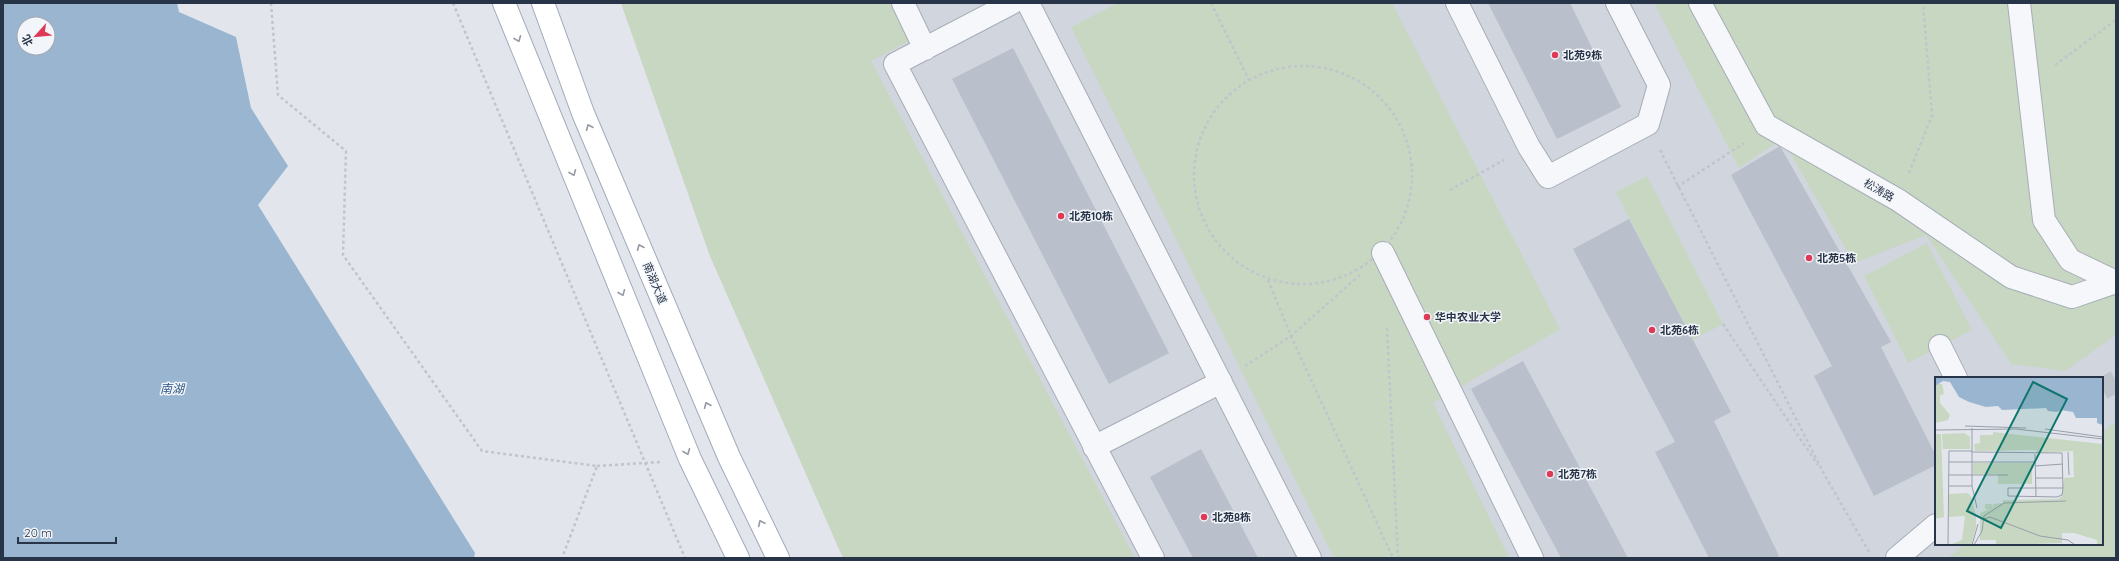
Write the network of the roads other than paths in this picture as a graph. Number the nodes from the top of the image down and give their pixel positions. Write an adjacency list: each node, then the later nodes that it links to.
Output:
1 (504, 3): 18 (main road, one-way to 18)
2 (543, 3): 19 (main road, 南湖大道, one-way to 2)
3 (903, 3): 10 (street)
4 (1012, 3): 10 (street)
5 (1028, 3): 15 (street)
6 (1457, 3): 7 (street)
7 (1617, 3)
8 (1700, 3): 12 (street, 松涛路)
9 (2019, 3): 12 (street)
10 (925, 49): 16 (street)
11 (1383, 253): 22 (street)
12 (2116, 282)
13 (1940, 346): 14 (street)
14 (1956, 377)
15 (1221, 382): 16 (street); 21 (street)
16 (1094, 447): 20 (street)
17 (1935, 526): 23 (street)
18 (738, 558)
19 (778, 558)
20 (1153, 558)
21 (1310, 558)
22 (1532, 558)
23 (1897, 558)

